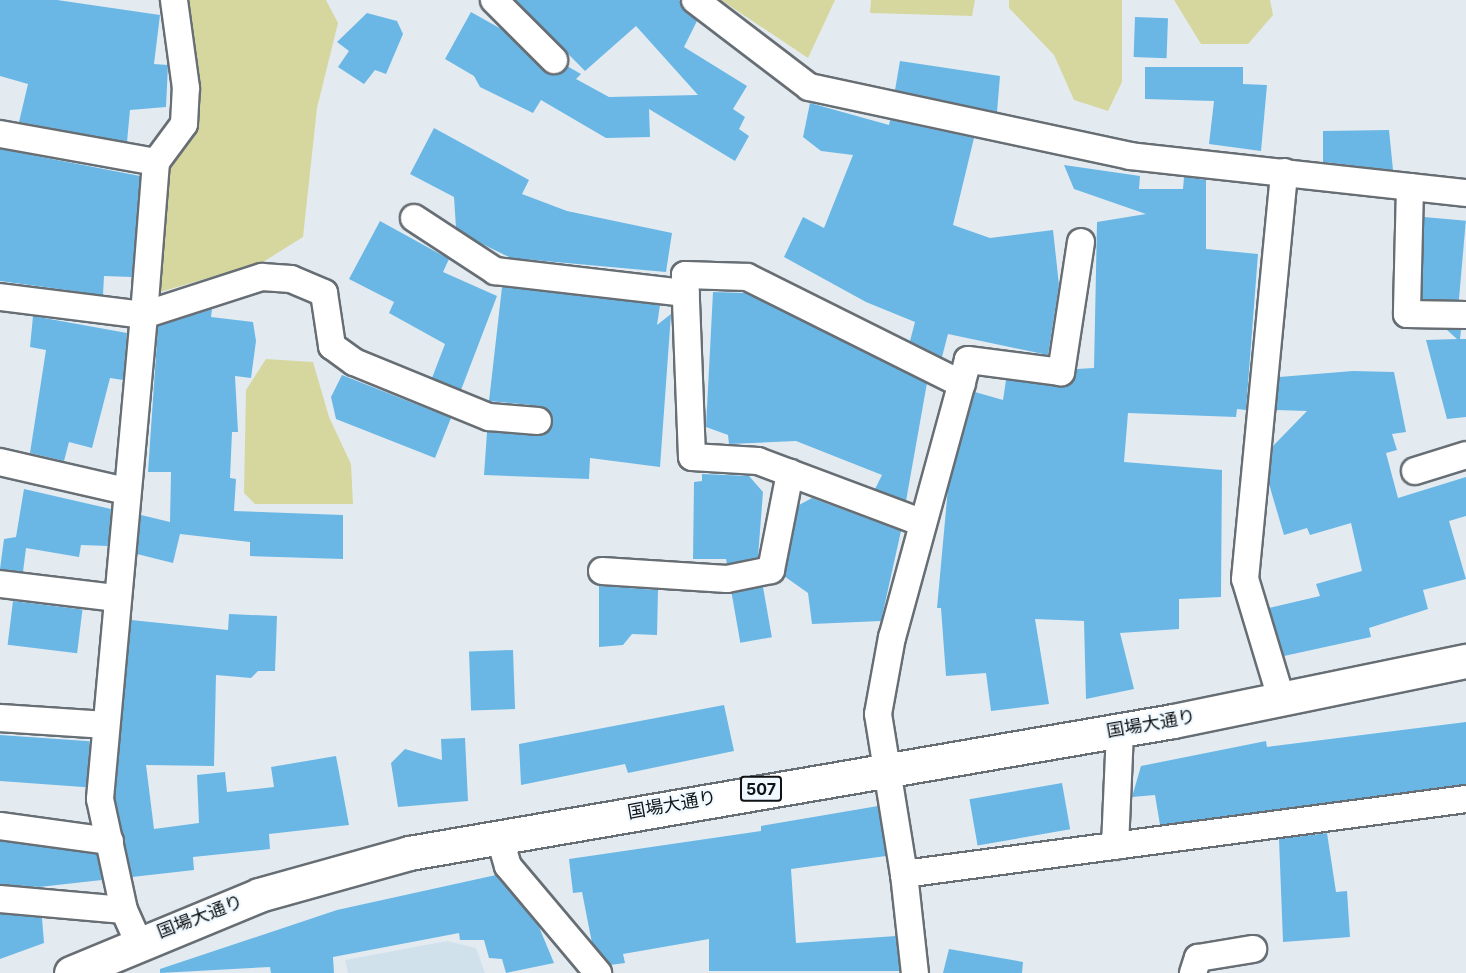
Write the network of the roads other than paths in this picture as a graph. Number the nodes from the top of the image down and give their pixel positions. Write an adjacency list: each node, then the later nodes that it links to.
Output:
1 (174, 0): 6 (street)
2 (494, 0): 4 (street)
3 (695, 0): 7 (street)
4 (554, 60)
5 (0, 134): 6 (street)
6 (156, 162): 14 (street)
7 (1284, 172): 8 (street); 28 (street)
8 (1410, 187): 9 (street); 15 (street)
9 (1466, 193)
10 (414, 218): 12 (street)
11 (1081, 242): 16 (street)
12 (686, 293): 16 (street); 21 (street)
13 (0, 297): 14 (street)
14 (144, 315): 17 (street); 22 (street)
15 (1466, 315)
16 (962, 384): 23 (street)
17 (538, 421)
18 (1466, 455): 20 (street)
19 (0, 462): 22 (street)
20 (1414, 471)
21 (790, 473): 23 (street); 24 (street)
22 (126, 491): 26 (street)
23 (923, 523): 32 (street)
24 (602, 571)
25 (0, 584): 26 (street)
26 (116, 598): 30 (street)
27 (1466, 660): 28 (highway, 国場大通り / 507)
28 (1281, 698): 31 (highway, 国場大通り / 507)
29 (0, 718): 30 (street)
30 (105, 725): 36 (street)
31 (1120, 730): 32 (highway, 国場大通り / 507); 37 (street)
32 (888, 767): 35 (highway, 国場大通り / 507); 38 (street)
33 (1466, 799): 37 (street)
34 (0, 826): 36 (street)
35 (499, 835): 41 (highway, 国場大通り / 507); 44 (street)
36 (110, 841): 40 (street)
37 (1115, 846): 38 (street)
38 (904, 874): 45 (street)
39 (0, 899): 40 (street)
40 (124, 910): 41 (street)
41 (138, 941): 43 (highway, 国場大通り / 507)
42 (1253, 949): 46 (street)
43 (71, 973)
44 (598, 973)
45 (915, 973)
46 (1193, 973)

